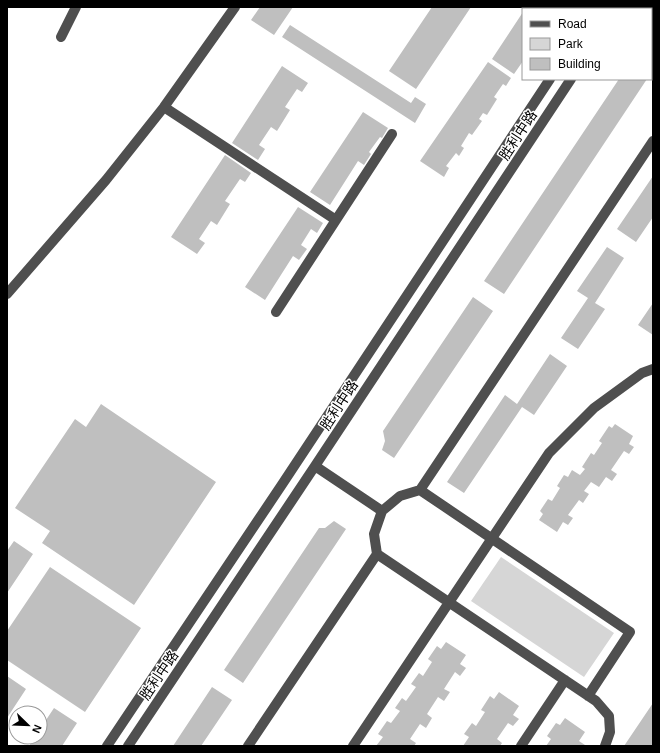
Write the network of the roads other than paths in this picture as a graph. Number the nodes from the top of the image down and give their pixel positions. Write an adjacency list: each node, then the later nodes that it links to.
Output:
1 (76, 7): 3 (street)
2 (235, 7): 6 (street)
3 (61, 37)
4 (549, 80): 21 (street, 胜利中路)
5 (570, 80): 13 (street, 胜利中路)
6 (164, 107): 9 (street); 10 (street)
7 (392, 134): 9 (street)
8 (653, 141): 14 (street)
9 (336, 220): 11 (street)
10 (7, 294)
11 (276, 312)
12 (653, 369): 16 (street)
13 (315, 466): 15 (street); 22 (street, 胜利中路)
14 (420, 490): 15 (street); 16 (street)
15 (382, 511): 17 (street)
16 (491, 538): 18 (street); 20 (street)
17 (377, 554): 18 (street); 23 (street)
18 (449, 602): 19 (street); 24 (street)
19 (565, 680): 20 (street); 25 (street)
20 (588, 696): 26 (street)
21 (107, 746)
22 (128, 746)
23 (248, 746)
24 (352, 746)
25 (521, 746)
26 (605, 746)

